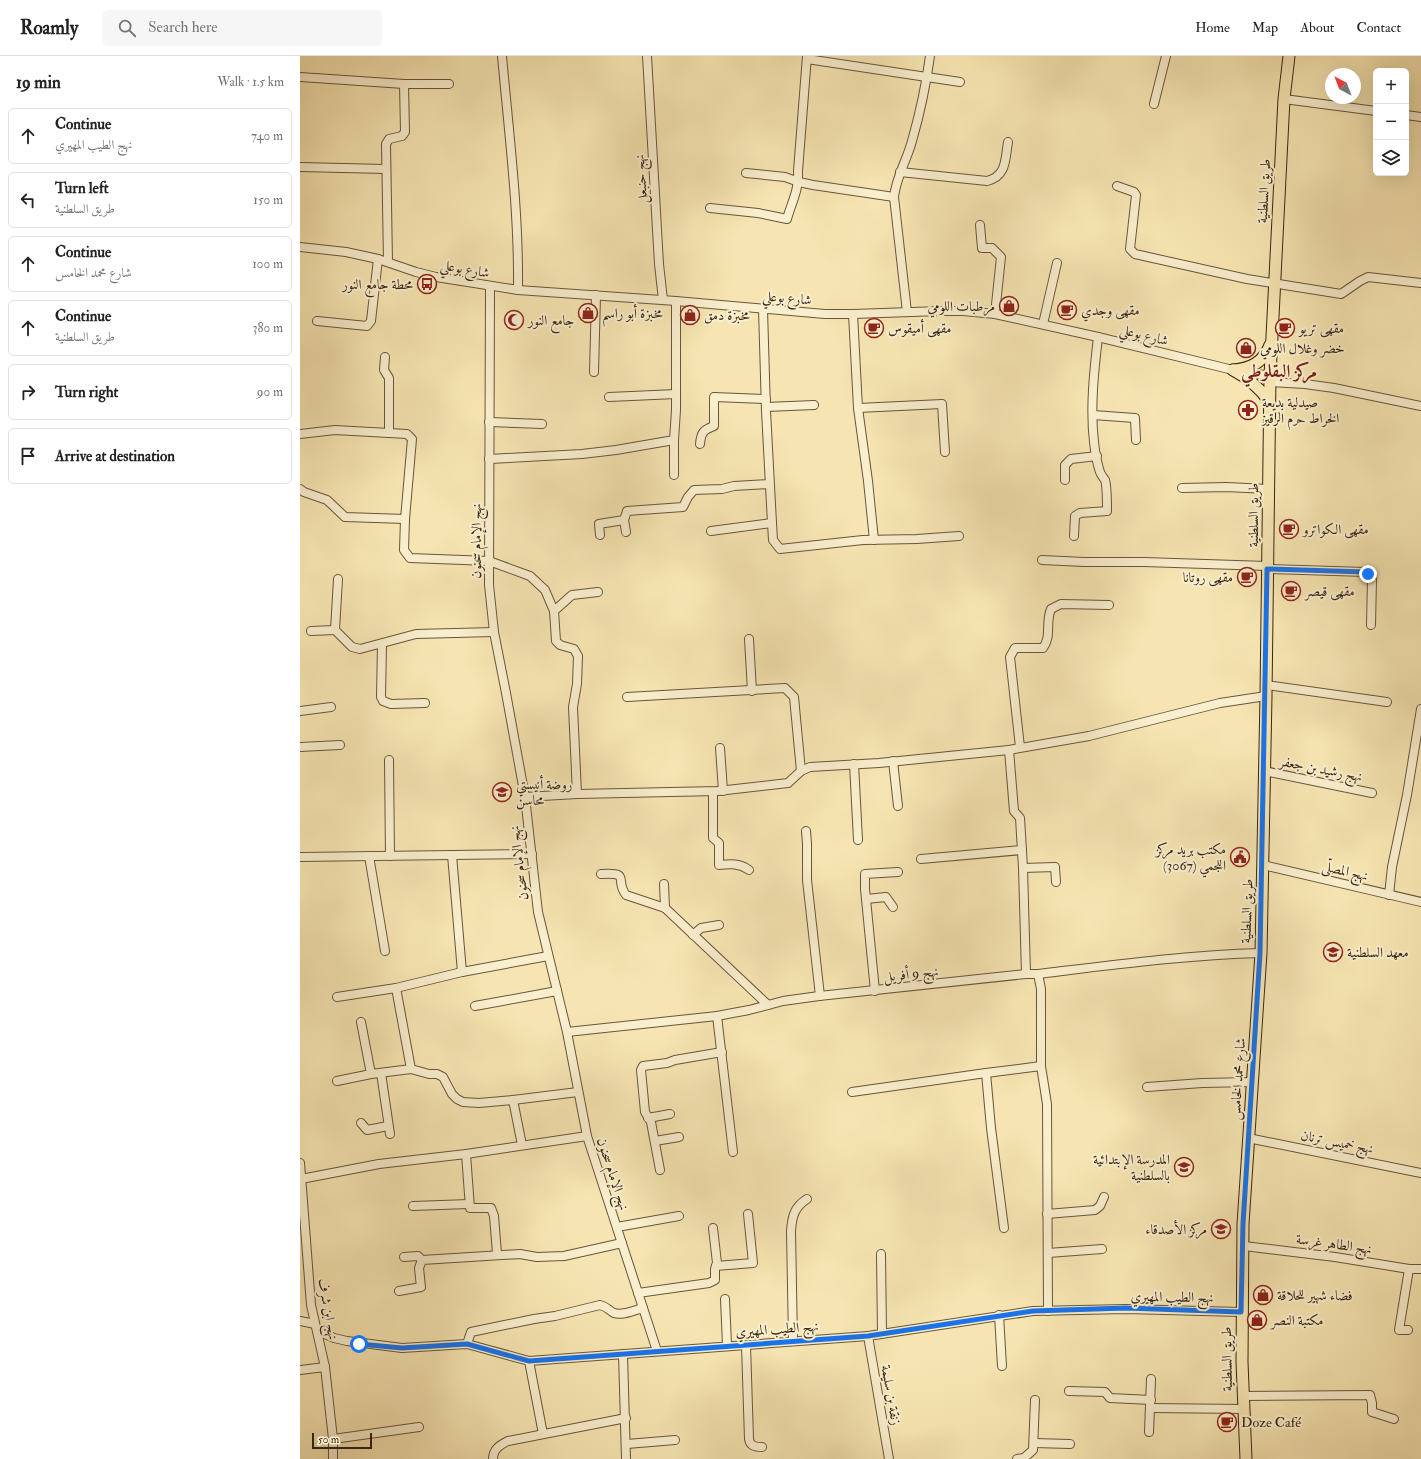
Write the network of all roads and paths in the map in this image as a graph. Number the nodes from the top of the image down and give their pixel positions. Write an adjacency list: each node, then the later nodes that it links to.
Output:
1 (502, 56): 34 (street)
2 (647, 56): 36 (street, نهج حنبعل)
3 (930, 56): 8 (street)
4 (1166, 56): 13 (street)
5 (1289, 56): 12 (main road, طريق السلطنية)
6 (807, 58): 8 (street); 22 (street)
7 (300, 77): 10 (street)
8 (927, 77): 9 (street); 20 (street)
9 (960, 82)
10 (404, 84): 11 (street); 19 (street)
11 (449, 84)
12 (1284, 99): 14 (street); 32 (main road, طريق السلطنية)
13 (1154, 104)
14 (1373, 111)
15 (1409, 115): 16 (street)
16 (1421, 117)
17 (1008, 142): 20 (street)
18 (300, 167): 19 (street)
19 (386, 168): 29 (street)
20 (900, 172): 24 (street)
21 (746, 173): 22 (street)
22 (799, 182): 24 (street); 25 (street)
23 (1117, 186): 32 (street)
24 (894, 197): 39 (street)
25 (710, 208)
26 (980, 225): 41 (street)
27 (300, 247): 28 (street, شارع بوعلي)
28 (378, 259): 29 (street, شارع بوعلي); 42 (street)
29 (388, 262): 33 (street, شارع بوعلي)
30 (1057, 263): 43 (street)
31 (1421, 283): 32 (street)
32 (1275, 284): 45 (main road, طريق السلطنية)
33 (490, 287): 34 (street, شارع بوعلي); 58 (street, نهج الإمام سحنون)
34 (518, 290): 35 (street, شارع بوعلي)
35 (596, 295): 36 (street, شارع بوعلي); 48 (street)
36 (663, 300): 37 (street, شارع بوعلي)
37 (676, 301): 38 (street, شارع بوعلي); 50 (street)
38 (763, 309): 40 (street, شارع بوعلي); 53 (street)
39 (907, 312): 40 (street, شارع بوعلي); 41 (street, شارع بوعلي)
40 (854, 314): 56 (street)
41 (995, 314): 43 (street, شارع بوعلي)
42 (317, 321)
43 (1043, 324): 44 (street, شارع بوعلي)
44 (1098, 337): 47 (street, شارع بوعلي); 57 (street)
45 (1272, 341): 47 (main road); 49 (main road, طريق السلطنية)
46 (385, 357): 60 (street)
47 (1233, 370): 49 (street, شارع بوعلي); 52 (main road)
48 (594, 372)
49 (1270, 379): 52 (main road, طريق السلطنية); 55 (street, شارع بوعلي)
50 (676, 394): 51 (street); 62 (street)
51 (609, 398)
52 (1269, 401): 73 (main road, طريق السلطنية)
53 (766, 403): 54 (street); 64 (street); 70 (street)
54 (814, 405)
55 (1421, 406)
56 (858, 408): 65 (street); 82 (street)
57 (1093, 415): 63 (street); 66 (street)
58 (489, 422): 59 (street); 67 (street, نهج الإمام سحنون)
59 (542, 424)
60 (389, 433): 61 (street); 74 (street)
61 (300, 434)
62 (674, 440): 67 (street); 68 (street)
63 (1136, 440)
64 (700, 444)
65 (945, 452)
66 (1097, 456): 69 (street); 81 (street)
67 (489, 459): 84 (street, نهج الإمام سحنون)
68 (674, 475)
69 (1065, 480)
70 (770, 484): 75 (street); 76 (street)
71 (300, 488): 74 (street)
72 (1182, 488): 73 (street)
73 (1268, 489): 85 (main road, طريق السلطنية)
74 (405, 519): 84 (street)
75 (624, 520): 78 (street); 79 (street)
76 (772, 523): 77 (street); 82 (street)
77 (711, 531)
78 (626, 532)
79 (600, 535)
80 (959, 536): 82 (street)
81 (1074, 536)
82 (874, 540)
83 (1042, 560): 85 (street)
84 (489, 561): 89 (street); 93 (street, نهج الإمام سحنون)
85 (1267, 568): 90 (street); 97 (main road, طريق السلطنية)
86 (338, 579): 91 (street)
87 (598, 592): 89 (street)
88 (1109, 605): 106 (street)
89 (554, 611): 117 (street)
90 (1371, 625)
91 (335, 630): 92 (street); 95 (street)
92 (311, 631)
93 (494, 632): 95 (street); 118 (street, نهج الإمام سحنون)
94 (749, 639): 96 (street)
95 (382, 644): 100 (street)
96 (752, 690): 98 (street); 112 (street)
97 (1266, 691): 99 (street); 106 (street); 113 (main road, طريق السلطنية)
98 (627, 697)
99 (1387, 702)
100 (425, 703)
101 (331, 707): 103 (street)
102 (1421, 709): 136 (street)
103 (300, 711)
104 (340, 745): 105 (street)
105 (300, 747)
106 (1020, 747): 108 (street)
107 (720, 748): 114 (street)
108 (1009, 750): 110 (street); 122 (street)
109 (389, 760): 126 (street)
110 (893, 762): 111 (street); 119 (street)
111 (854, 764): 112 (street); 121 (street)
112 (801, 771): 114 (street)
113 (1264, 771): 116 (street, نهج رشيد بن جعفر); 129 (main road, طريق السلطنية)
114 (722, 791): 115 (street)
115 (713, 792): 117 (street); 131 (street)
116 (1372, 792)
117 (577, 794): 118 (street)
118 (525, 797): 123 (street, نهج الإمام سحنون)
119 (898, 806)
120 (806, 831): 152 (street)
121 (858, 840)
122 (1022, 850): 128 (street); 130 (street)
123 (532, 854): 124 (street); 145 (street, نهج الإمام سحنون)
124 (452, 855): 126 (street); 146 (street)
125 (369, 856): 126 (street); 127 (street); 143 (street)
126 (390, 856)
127 (300, 857)
128 (921, 858)
129 (1263, 865): 136 (street, نهج المصلّى); 144 (main road, طريق السلطنية)
130 (1023, 868): 134 (street); 147 (street)
131 (749, 870)
132 (898, 872): 137 (street)
133 (601, 874): 140 (street)
134 (1056, 882)
135 (664, 884): 140 (street)
136 (1389, 895): 138 (street, نهج المصلّى)
137 (866, 899): 139 (street); 151 (street)
138 (1421, 902)
139 (893, 907)
140 (665, 908): 142 (street)
141 (719, 924): 142 (street)
142 (693, 934): 154 (street)
143 (385, 951)
144 (1260, 953): 148 (street, نهج 9 أفريل); 158 (main road, طريق السلطنية)
145 (548, 956): 146 (street); 150 (street, نهج الإمام سحنون)
146 (462, 972): 149 (street)
147 (1026, 974): 148 (street, نهج 9 أفريل); 151 (street, نهج 9 أفريل)
148 (1038, 974): 161 (street)
149 (396, 988): 153 (street); 162 (street)
150 (557, 990): 155 (street); 159 (street, نهج الإمام سحنون)
151 (875, 991): 152 (street, نهج 9 أفريل)
152 (820, 996): 154 (street, نهج 9 أفريل)
153 (337, 997)
154 (768, 1005): 156 (street, نهج 9 أفريل)
155 (475, 1006)
156 (717, 1016): 159 (street, نهج 9 أفريل); 160 (street)
157 (360, 1022): 165 (street)
158 (1257, 1023): 167 (main road, شارع محمد الخامس)
159 (566, 1032): 169 (street, نهج الإمام سحنون)
160 (722, 1052): 173 (street); 180 (street)
161 (1041, 1066): 164 (street); 191 (street)
162 (410, 1069): 163 (street); 171 (street)
163 (381, 1073): 165 (street); 174 (street)
164 (986, 1073): 170 (street); 195 (street)
165 (371, 1074): 166 (street)
166 (337, 1081)
167 (1253, 1082): 168 (street); 177 (main road, شارع محمد الخامس)
168 (1147, 1087)
169 (578, 1092): 171 (street); 175 (street, نهج الإمام سحنون)
170 (852, 1092)
171 (513, 1100): 179 (street)
172 (670, 1114): 173 (street)
173 (648, 1118): 178 (street)
174 (361, 1123)
175 (587, 1136): 179 (street); 193 (street, نهج الإمام سحنون)
176 (679, 1137): 178 (street)
177 (1248, 1138): 184 (street, نهج خميس ترنان); 198 (main road, طريق السلطنية)
178 (655, 1141): 183 (street)
179 (522, 1145): 181 (street)
180 (733, 1152)
181 (466, 1154): 185 (street); 188 (street)
182 (300, 1163): 185 (street, نهج ابن شرف)
183 (660, 1170)
184 (1421, 1173)
185 (301, 1179): 196 (street, نهج ابن شرف)
186 (1104, 1197): 191 (street)
187 (807, 1199): 221 (street)
188 (469, 1204): 189 (street); 201 (street)
189 (413, 1206)
190 (748, 1214): 206 (street)
191 (1047, 1214): 200 (street)
192 (679, 1216): 193 (street)
193 (617, 1227): 197 (street, نهج الإمام سحنون)
194 (713, 1228): 206 (street)
195 (1004, 1228)
196 (302, 1229): 205 (street, نهج ابن شرف)
197 (622, 1243): 201 (street); 210 (street, نهج الإمام سحنون)
198 (1244, 1246): 207 (street, نهج الطاهر غرسة); 214 (main road, طريق السلطنية)
199 (1102, 1249): 200 (street)
200 (1048, 1253): 213 (street)
201 (497, 1254): 204 (street)
202 (881, 1254): 219 (street)
203 (404, 1257): 204 (street)
204 (422, 1260): 209 (street)
205 (304, 1264): 217 (street, نهج ابن شرف)
206 (716, 1266): 210 (street)
207 (1409, 1269): 208 (street, نهج الطاهر غرسة); 218 (street)
208 (1421, 1269)
209 (399, 1291)
210 (638, 1293): 212 (street, نهج الإمام سحنون)
211 (725, 1299): 224 (street)
212 (643, 1308): 222 (street); 225 (street, نهج الإمام سحنون)
213 (1048, 1310): 214 (street, نهج الطيب المهيري); 215 (street, نهج الطيب المهيري)
214 (1241, 1312): 233 (main road, طريق السلطنية)
215 (999, 1315): 219 (street, نهج الطيب المهيري); 228 (street)
216 (300, 1321): 217 (street, نهج الطيب المهيري)
217 (317, 1328): 222 (street, نهج الطيب المهيري); 229 (street, نهج ابن شرف)
218 (1408, 1330)
219 (882, 1334): 220 (street, نهج الطيب المهيري)
220 (868, 1336): 221 (street, نهج الطيب المهيري); 251 (street, زنقة بن سليمة)
221 (793, 1342): 223 (street, نهج الطيب المهيري)
222 (467, 1344): 227 (street, نهج الطيب المهيري)
223 (746, 1345): 224 (street, نهج الطيب المهيري); 247 (street)
224 (727, 1346): 225 (street, نهج الطيب المهيري)
225 (657, 1351): 226 (street, نهج الطيب المهيري)
226 (623, 1354): 227 (street, نهج الطيب المهيري); 237 (street)
227 (529, 1361): 241 (street)
228 (1002, 1366)
229 (326, 1367): 230 (street); 242 (street, نهج ابن شرف)
230 (300, 1370)
231 (1151, 1379): 235 (street)
232 (1069, 1391): 235 (street)
233 (1243, 1396): 236 (main road, طريق السلطنية); 238 (street)
234 (1035, 1400): 244 (street)
235 (1150, 1404): 236 (street); 240 (street)
236 (1244, 1409): 253 (main road, طريق السلطنية)
237 (626, 1418): 241 (street); 245 (street)
238 (1394, 1419)
239 (419, 1427): 242 (street)
240 (1149, 1432)
241 (543, 1434): 249 (street)
242 (333, 1440): 248 (street, نهج ابن شرف)
243 (675, 1440): 245 (street)
244 (1034, 1443): 246 (street); 252 (street)
245 (627, 1444): 250 (street)
246 (1070, 1444)
247 (762, 1448)
248 (333, 1459)
249 (493, 1459)
250 (626, 1459)
251 (889, 1459)
252 (1017, 1459)
253 (1246, 1459)

